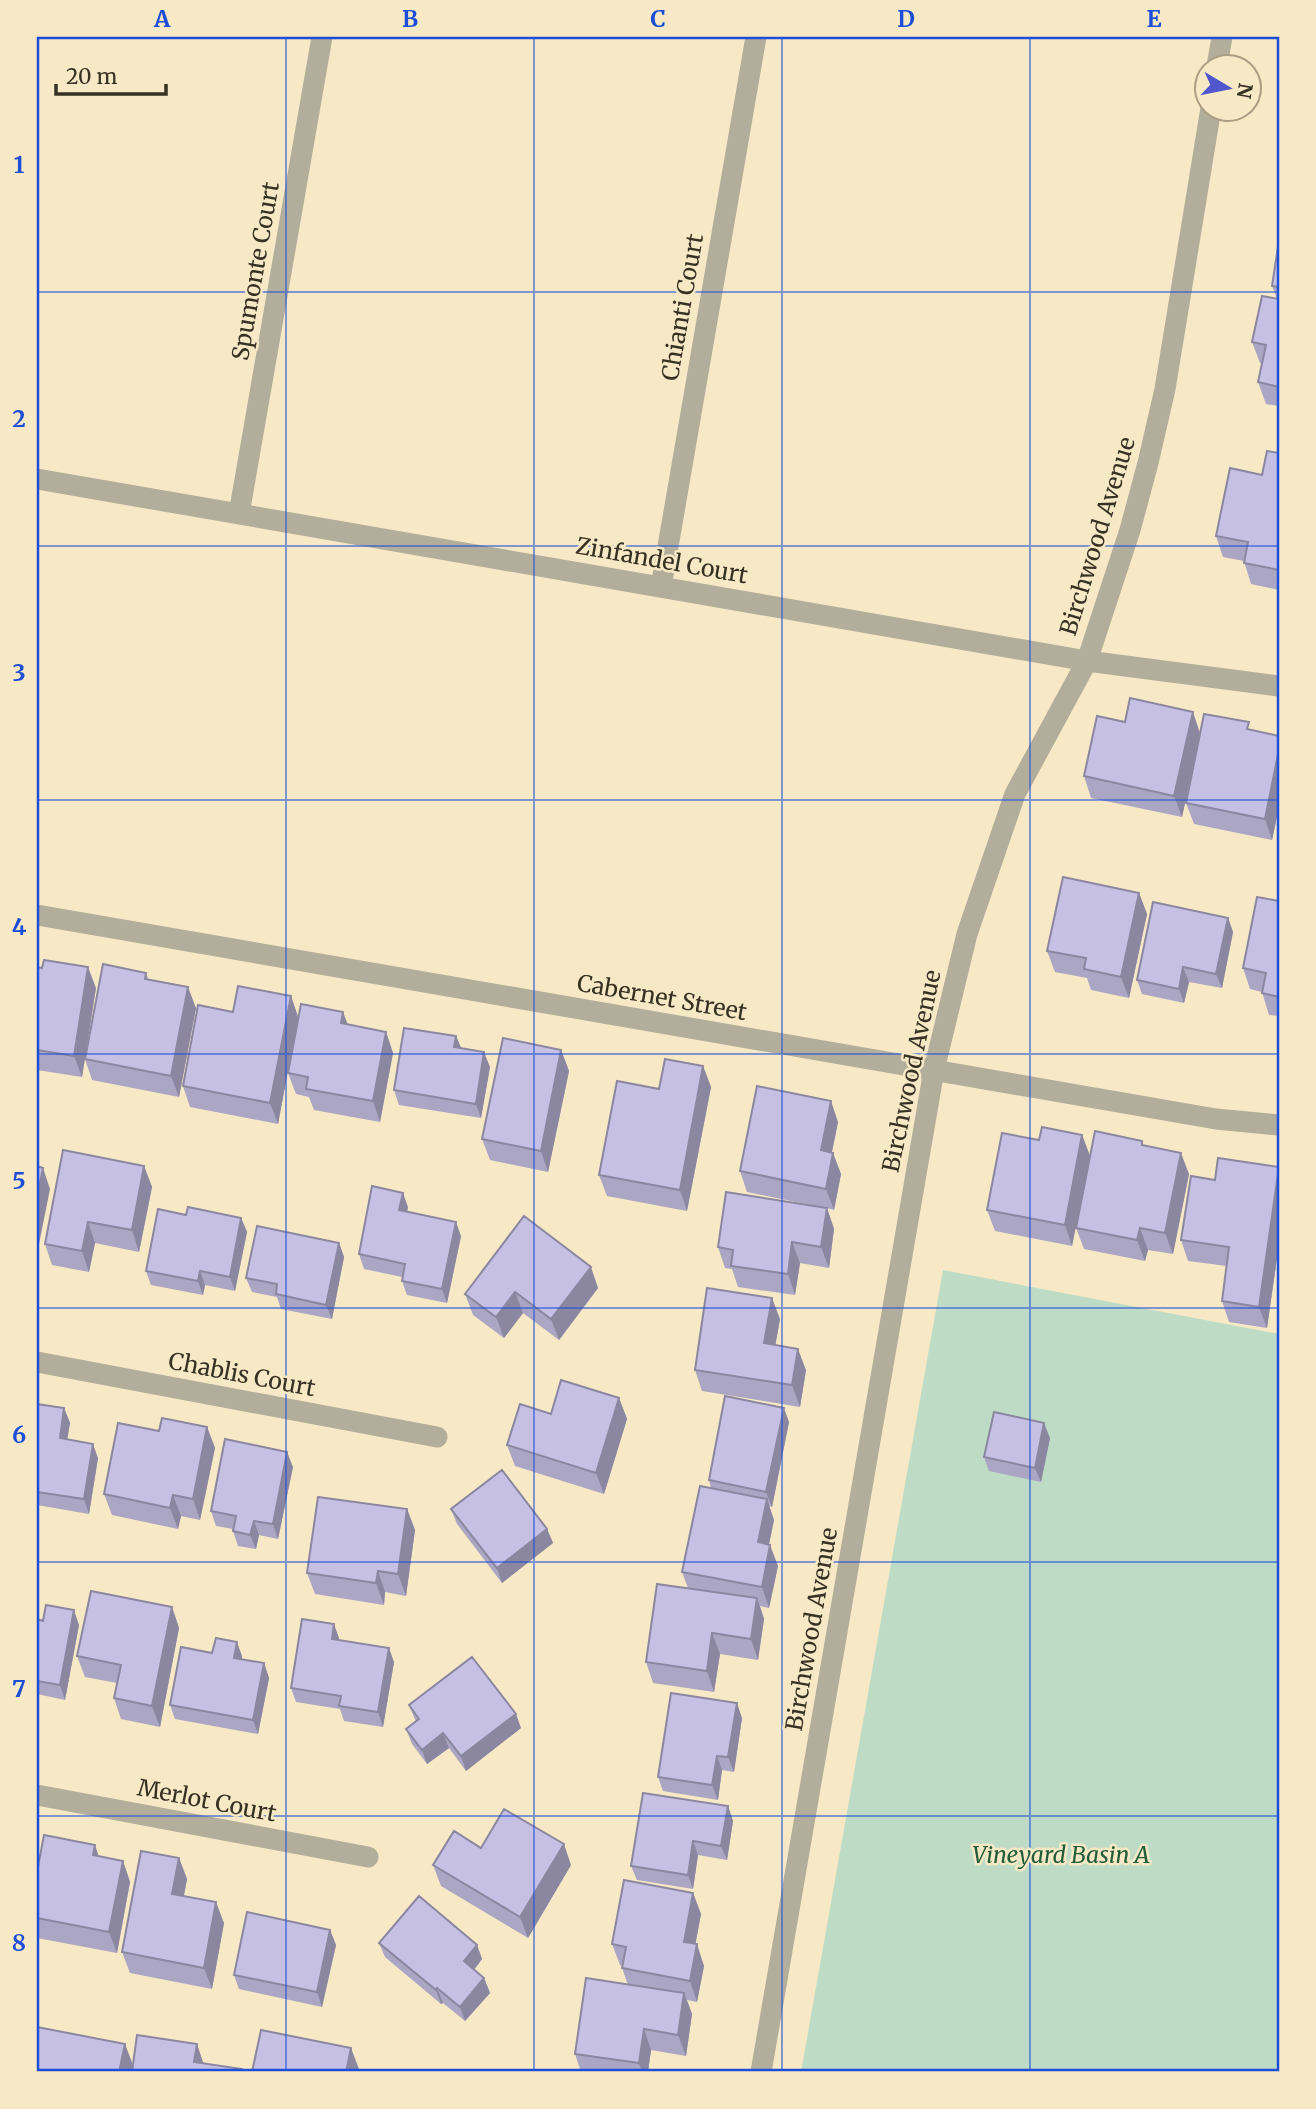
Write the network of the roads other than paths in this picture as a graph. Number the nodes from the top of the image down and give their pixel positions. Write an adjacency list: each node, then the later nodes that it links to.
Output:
1 (322, 37): 5 (street, Spumonte Court)
2 (756, 37): 6 (street, Chianti Court)
3 (1208, 122): 7 (street, Birchwood Avenue)
4 (37, 479): 5 (street, Zinfandel Court)
5 (239, 514): 6 (street, Zinfandel Court)
6 (661, 587): 7 (street, Zinfandel Court)
7 (1087, 661): 8 (street, Zinfandel Court); 10 (street, Birchwood Avenue)
8 (1279, 686)
9 (37, 915): 10 (street, Cabernet Street)
10 (934, 1070): 11 (street, Cabernet Street); 16 (street, Birchwood Avenue)
11 (1279, 1125)
12 (37, 1362): 13 (street, Chablis Court)
13 (437, 1437)
14 (37, 1795): 15 (street, Merlot Court)
15 (368, 1857)
16 (761, 2072)

